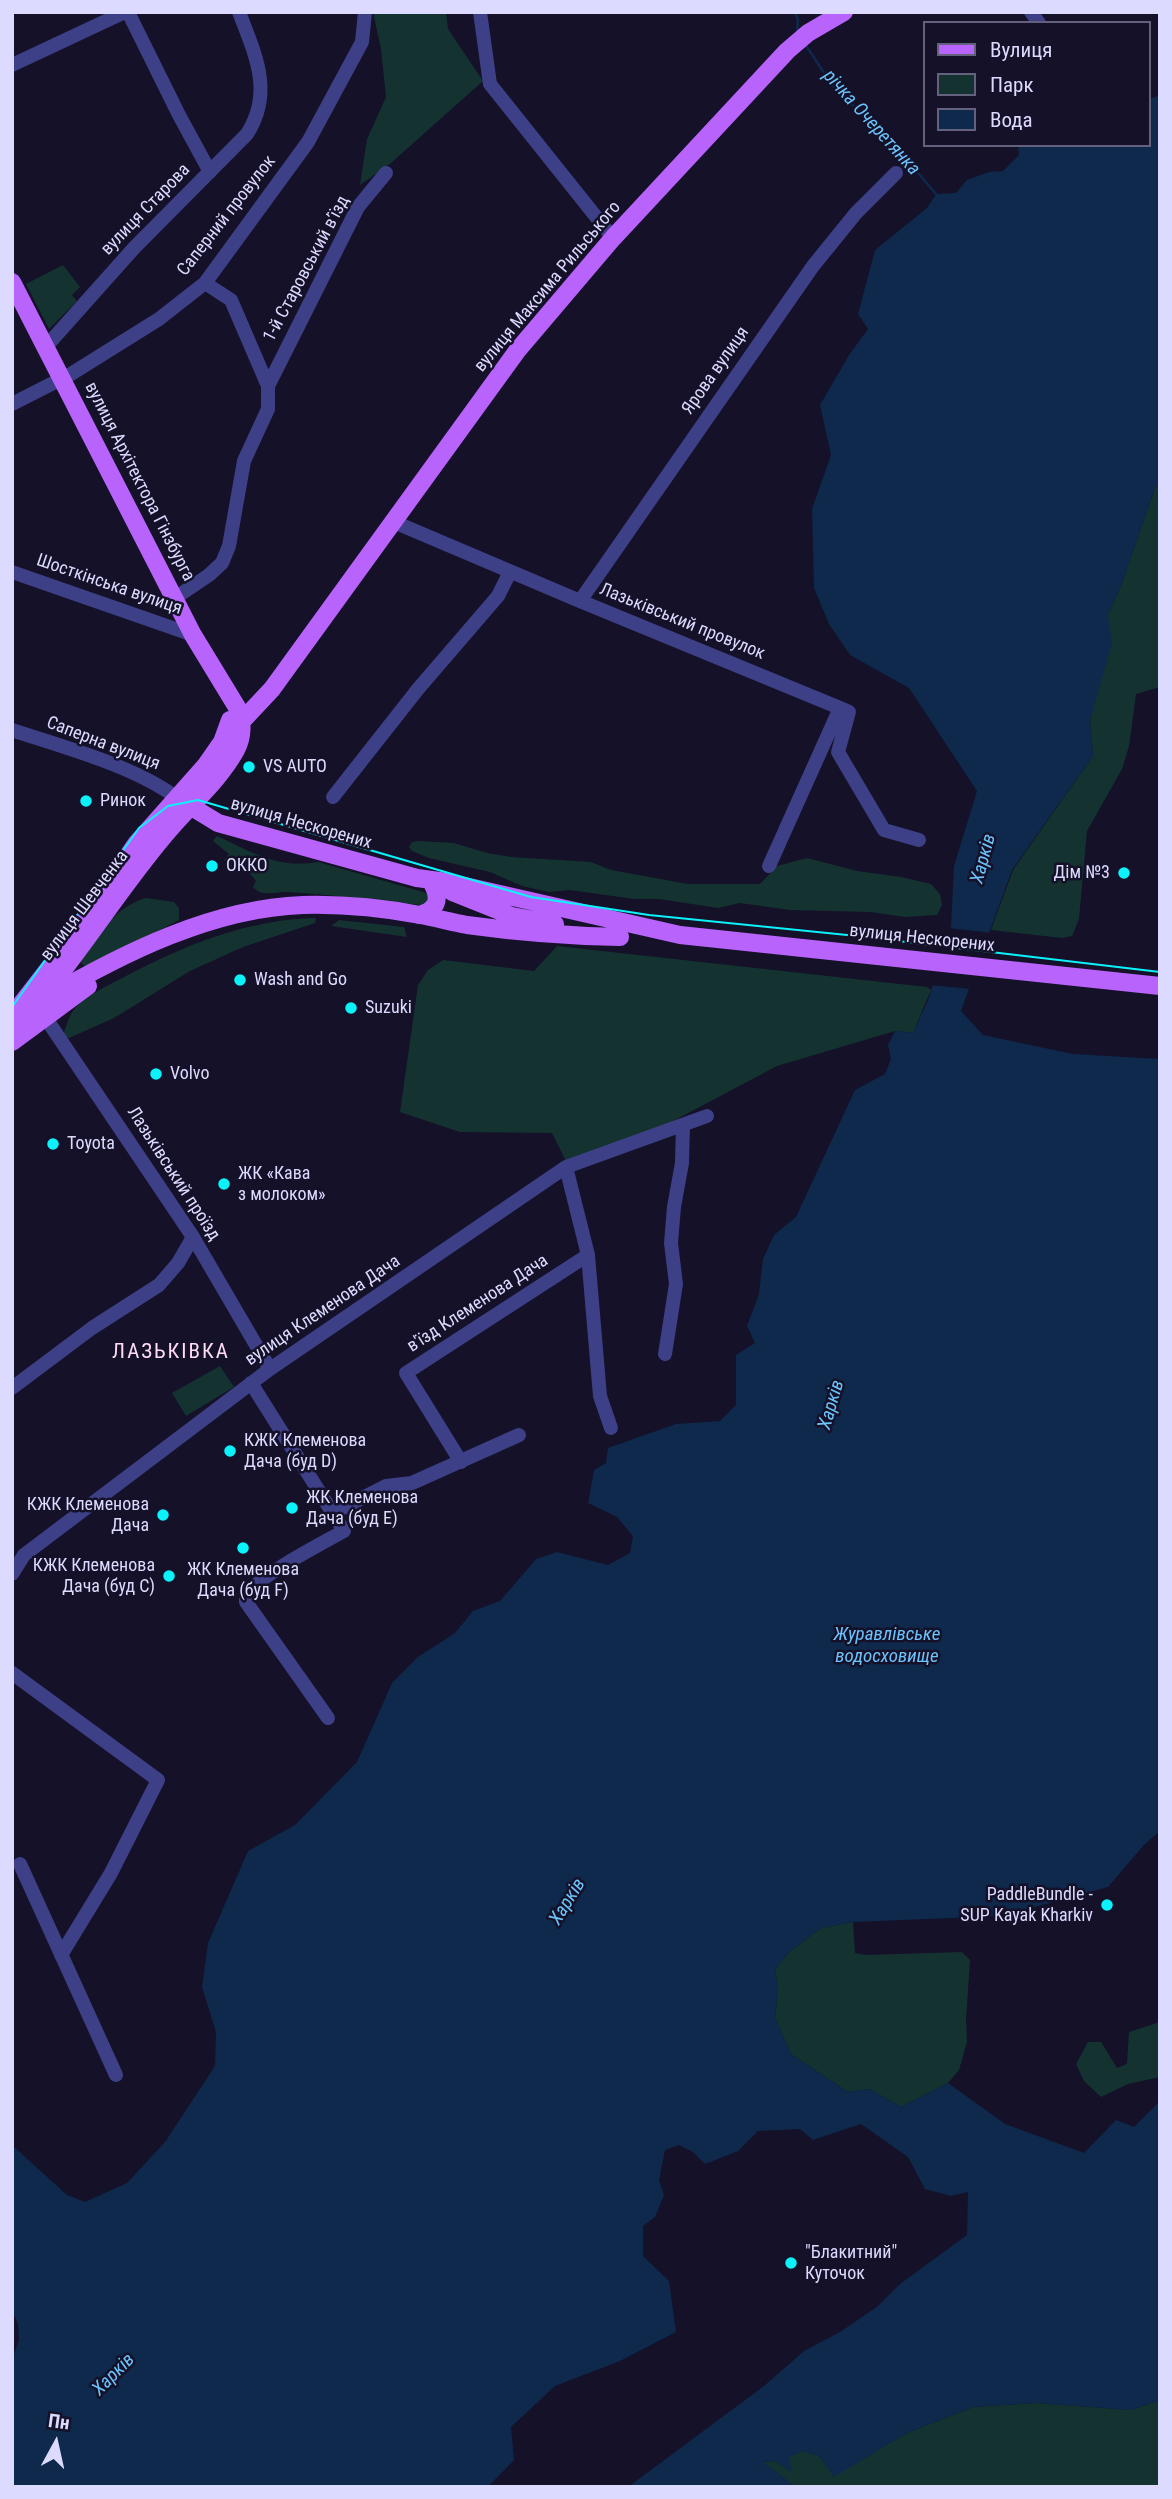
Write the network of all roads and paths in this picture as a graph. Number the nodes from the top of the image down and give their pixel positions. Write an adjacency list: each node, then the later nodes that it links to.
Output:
1 (127, 12): 6 (street); 7 (street, вулиця Старова)
2 (239, 12): 7 (street, Саперний провулок)
3 (365, 12): 12 (street, Саперний провулок)
4 (480, 12): 10 (street)
5 (832, 15): 10 (main road, вулиця Максима Рильського)
6 (12, 65)
7 (210, 172): 13 (street, вулиця Старова)
8 (386, 173): 15 (street, 1-й Старовський в’їзд)
9 (897, 173): 21 (street, Ярова вулиця)
10 (613, 238): 17 (main road, вулиця Максима Рильського)
11 (12, 282): 13 (main road, вулиця Архітектора Гінзбурга)
12 (205, 284): 14 (street, Саперний провулок); 15 (street)
13 (45, 345): 14 (main road, вулиця Архітектора Гінзбурга)
14 (62, 379): 16 (street, Саперний провулок); 20 (main road, вулиця Архітектора Гінзбурга)
15 (268, 386): 20 (street)
16 (12, 404)
17 (394, 522): 19 (street, Лазьківський провулок); 24 (main road, вулиця Максима Рильського)
18 (12, 572): 22 (street, Шосткінська вулиця)
19 (510, 572): 21 (street, Лазьківський провулок); 26 (street)
20 (175, 598): 22 (main road, вулиця Архітектора Гінзбурга)
21 (580, 601): 23 (street, Лазьківський провулок)
22 (193, 635): 24 (main road, вулиця Архітектора Гінзбурга)
23 (840, 708): 28 (street); 29 (street)
24 (235, 725): 27 (main road, вулиця Максима Рильського)
25 (12, 730): 27 (street, Саперна вулиця)
26 (333, 797)
27 (184, 803): 30 (main road, вулиця Нескорених); 35 (main road, вулиця Шевченка)
28 (919, 840)
29 (769, 866)
30 (426, 882): 31 (main road); 32 (main road, вулиця Нескорених); 33 (main road, вулиця Нескорених)
31 (419, 915): 32 (main road); 33 (main road); 34 (main road)
32 (512, 916): 33 (main road)
33 (621, 930): 37 (main road, вулиця Нескорених)
34 (157, 943): 36 (main road); 38 (main road)
35 (68, 955): 36 (main road); 38 (main road); 39 (main road, вулиця Шевченка)
36 (89, 974): 38 (main road)
37 (1160, 986)
38 (41, 1010): 40 (main road); 41 (main road); 42 (main road); 46 (street, Лазьківський проїзд)
39 (12, 1016)
40 (12, 1023)
41 (12, 1030)
42 (12, 1042)
43 (707, 1116): 44 (street, вулиця Клеменова Дача)
44 (683, 1125): 45 (street, вулиця Клеменова Дача); 48 (street)
45 (566, 1167): 47 (street); 49 (street, вулиця Клеменова Дача)
46 (193, 1237): 49 (street, Лазьківський проїзд); 51 (street)
47 (588, 1255): 52 (street); 54 (street, в'їзд Клеменова Дача)
48 (664, 1353)
49 (270, 1369): 50 (street, вулиця Клеменова Дача)
50 (251, 1383): 55 (street); 56 (street, вулиця Клеменова Дача)
51 (12, 1388)
52 (611, 1428)
53 (519, 1435): 54 (street)
54 (461, 1462): 55 (street)
55 (333, 1513): 58 (street)
56 (12, 1574)
57 (12, 1672): 60 (street)
58 (328, 1718)
59 (20, 1864): 60 (street)
60 (61, 1955): 61 (street)
61 (116, 2075)

